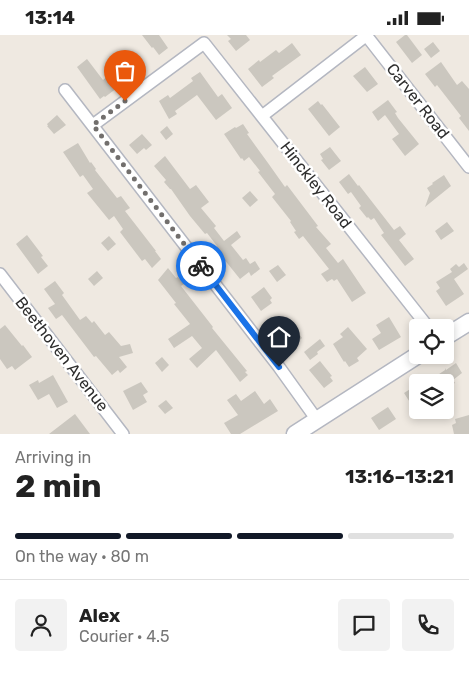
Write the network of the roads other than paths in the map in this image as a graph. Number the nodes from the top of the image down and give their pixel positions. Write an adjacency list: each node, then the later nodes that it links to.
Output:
1 (367, 35): 3 (street); 5 (street, Carver Road)
2 (65, 90): 4 (street)
3 (262, 116): 4 (street, Hinckley Road); 7 (street, Hinckley Road)
4 (93, 125): 11 (street)
5 (469, 167)
6 (0, 275): 13 (street, Beethoven Avenue)
7 (422, 319)
8 (469, 322): 9 (street)
9 (454, 331)
10 (409, 361): 11 (street)
11 (317, 420): 12 (street)
12 (298, 433)
13 (123, 434)

